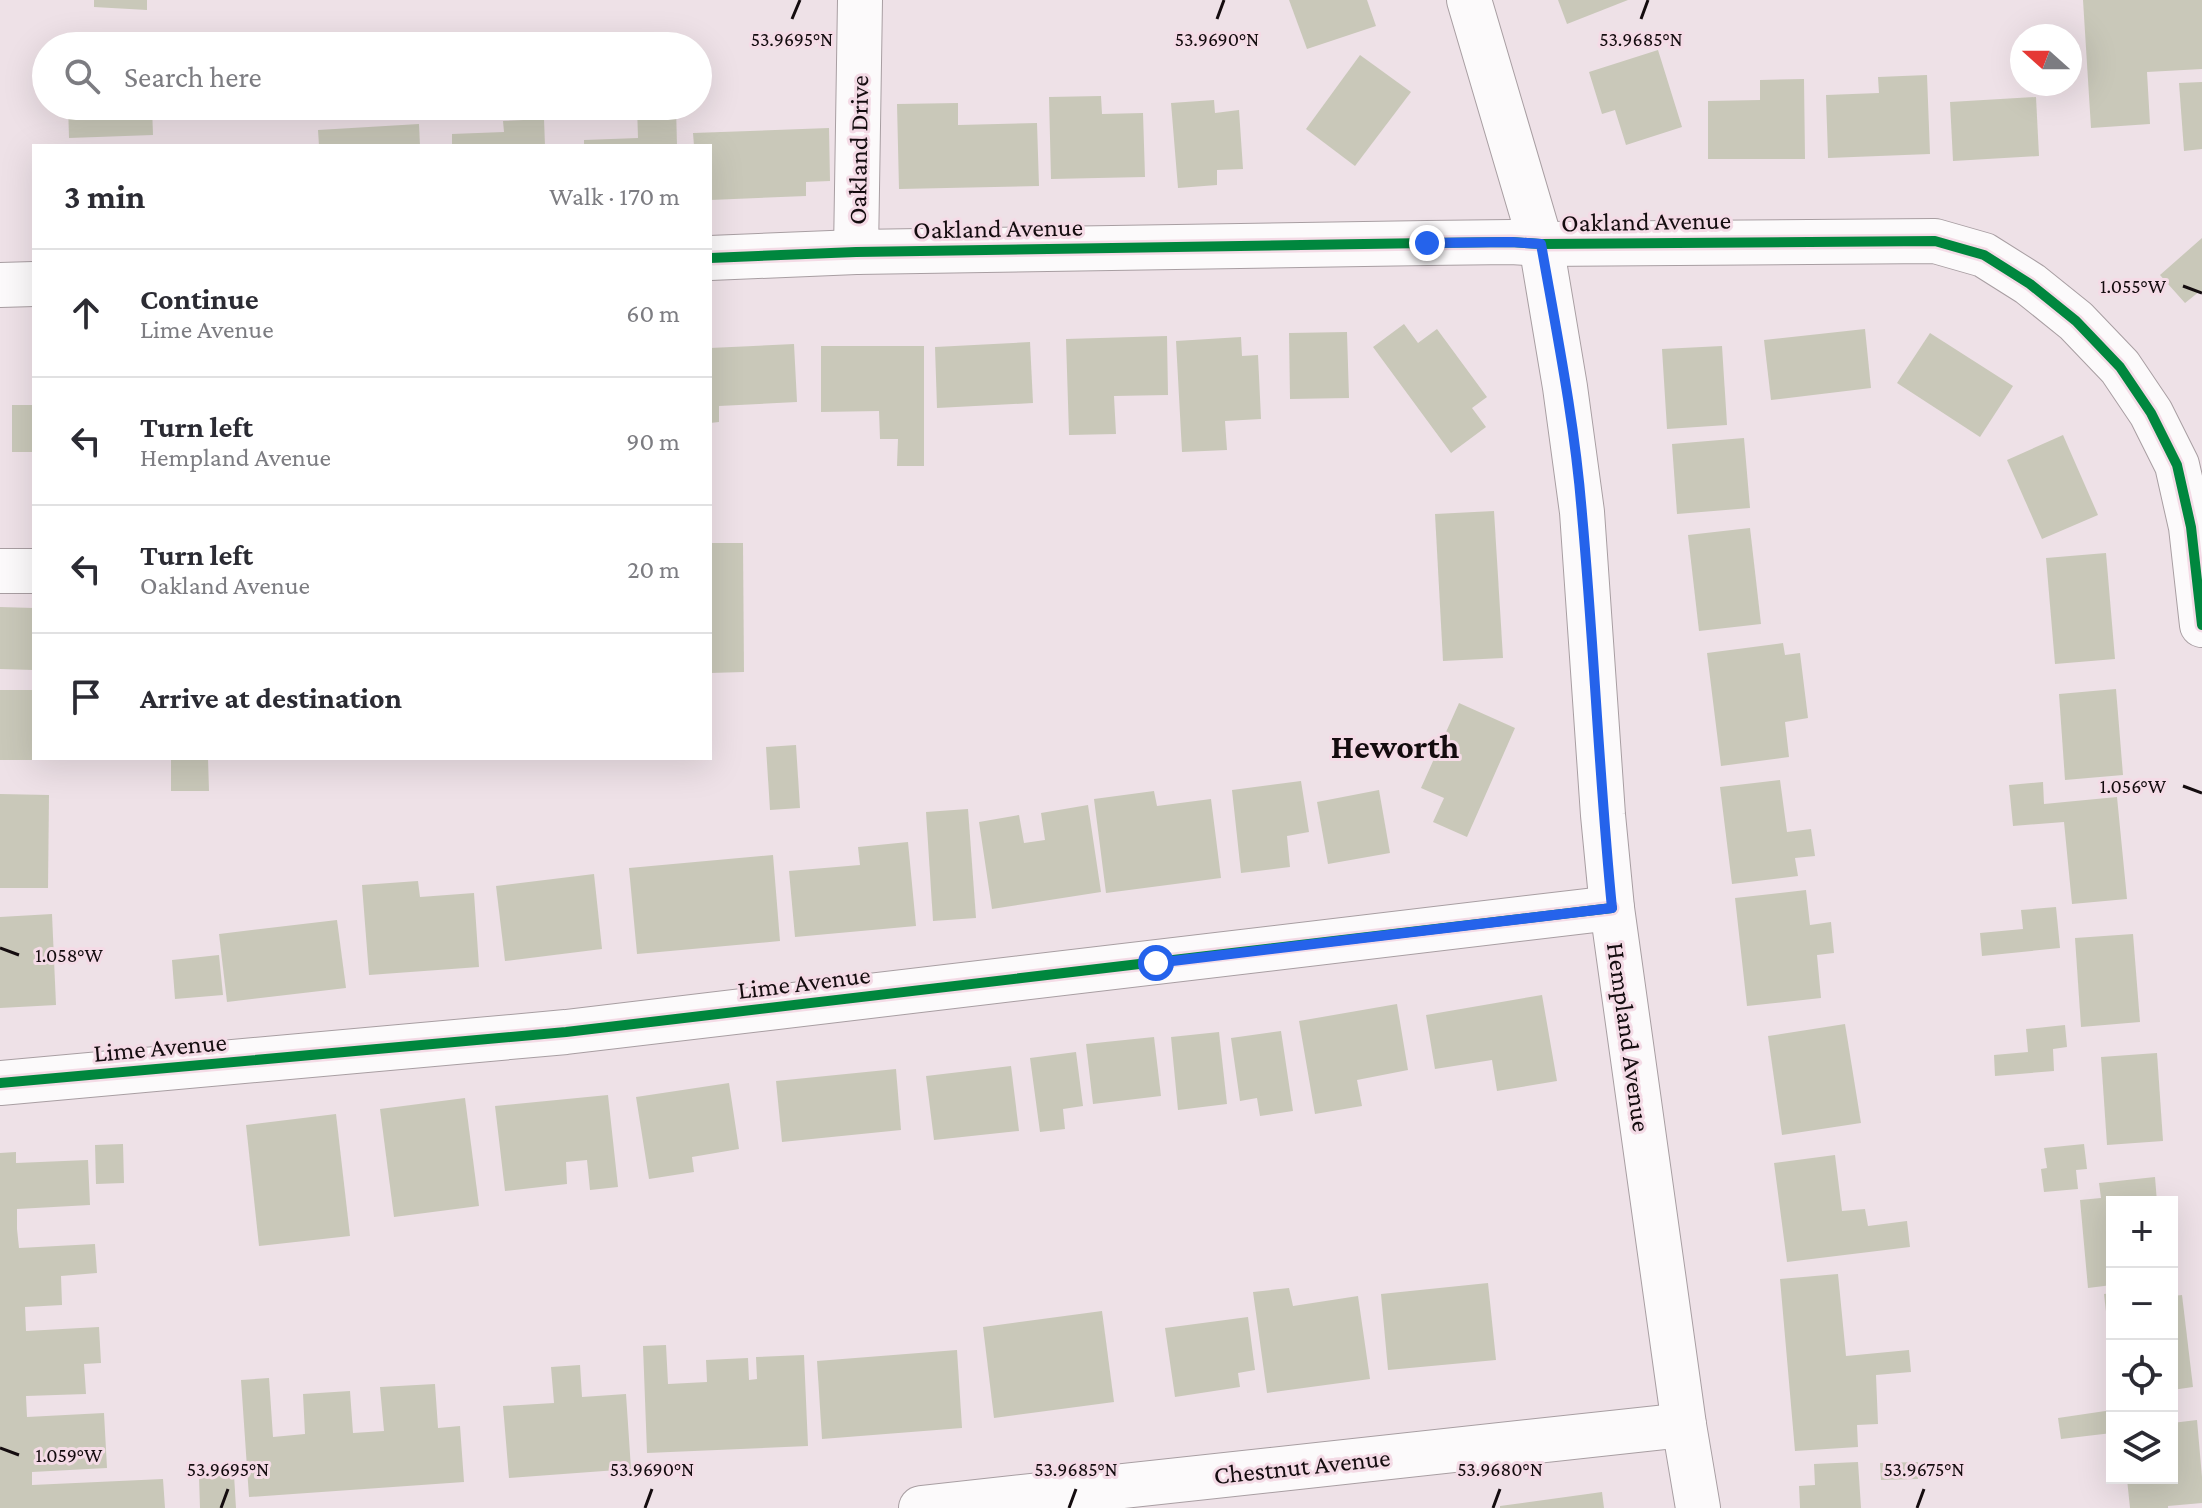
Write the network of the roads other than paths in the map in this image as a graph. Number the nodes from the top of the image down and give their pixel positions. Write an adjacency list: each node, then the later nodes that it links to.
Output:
1 (860, 0): 4 (street, Oakland Drive)
2 (1469, 0): 3 (street, Hempland Avenue)
3 (1541, 244): 4 (street, Oakland Avenue); 10 (street, Oakland Avenue); 11 (street, Hempland Avenue)
4 (856, 252): 5 (street, Oakland Avenue)
5 (712, 258)
6 (32, 284): 7 (street)
7 (0, 285)
8 (0, 571): 9 (street)
9 (32, 571)
10 (2202, 625)
11 (1612, 908): 12 (street, Lime Avenue); 13 (street, Hempland Avenue)
12 (0, 1083)
13 (1684, 1425): 14 (street, Chestnut Avenue); 15 (street, Hempland Avenue)
14 (921, 1508)
15 (1698, 1508)

